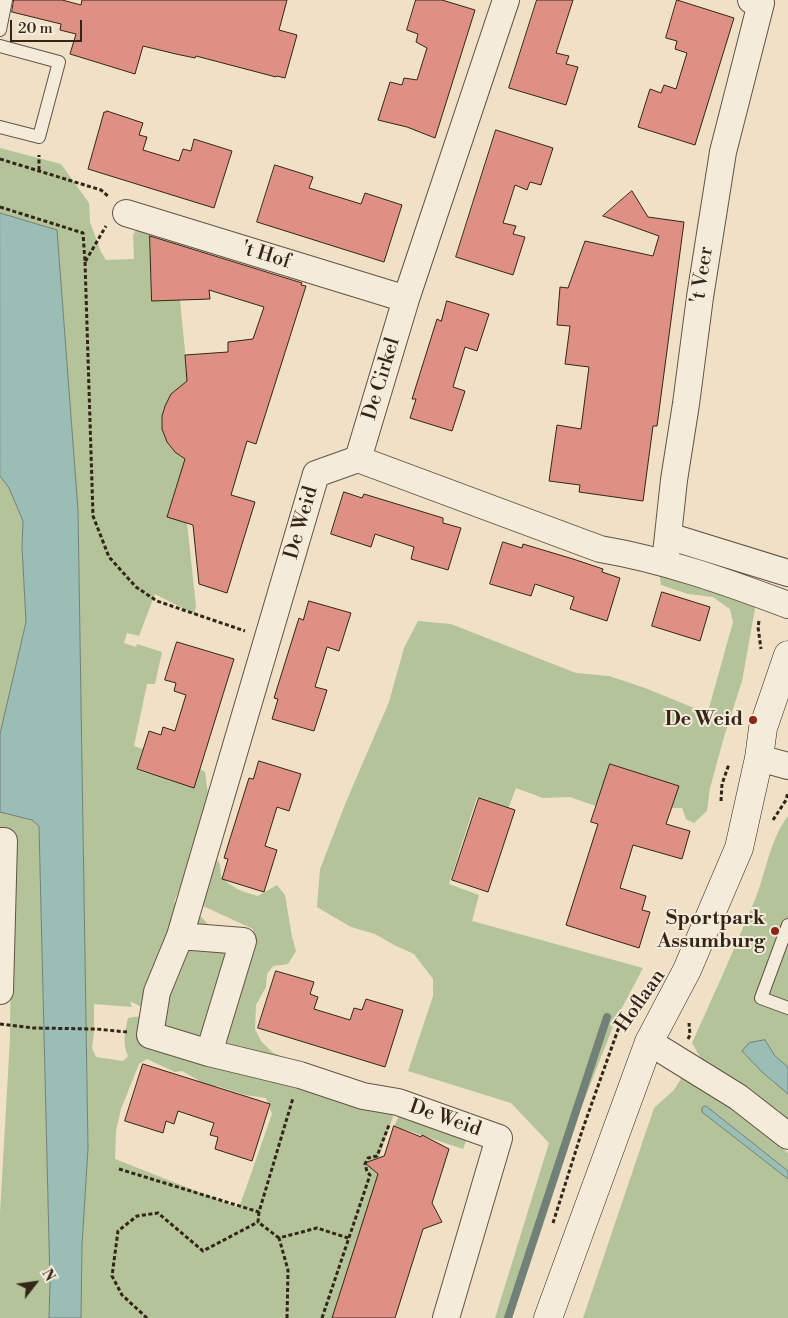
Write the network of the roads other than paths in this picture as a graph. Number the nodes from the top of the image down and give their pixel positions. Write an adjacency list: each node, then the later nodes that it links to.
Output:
1 (6, 0): 4 (lane)
2 (506, 0): 8 (street)
3 (750, 0): 10 (street, 't Veer)
4 (0, 30)
5 (0, 46): 6 (lane)
6 (0, 127)
7 (122, 210): 8 (street, 't Hof)
8 (406, 299): 9 (street, De Cirkel)
9 (358, 458): 11 (street); 19 (street, De Weid)
10 (668, 536): 11 (street, 't Veer); 12 (street)
11 (665, 563): 13 (street)
12 (788, 574)
13 (777, 601)
14 (788, 655): 15 (main road, Hoflaan)
15 (759, 758): 16 (street); 22 (main road, Hoflaan)
16 (788, 766)
17 (0, 840): 20 (street)
18 (788, 925): 21 (lane)
19 (180, 936): 23 (street, De Weid); 23 (street)
20 (0, 991)
21 (788, 1008)
22 (649, 1042): 24 (street); 26 (main road, Hoflaan)
23 (209, 1053): 25 (street, De Weid)
24 (788, 1136)
25 (446, 1318)
26 (548, 1318)

